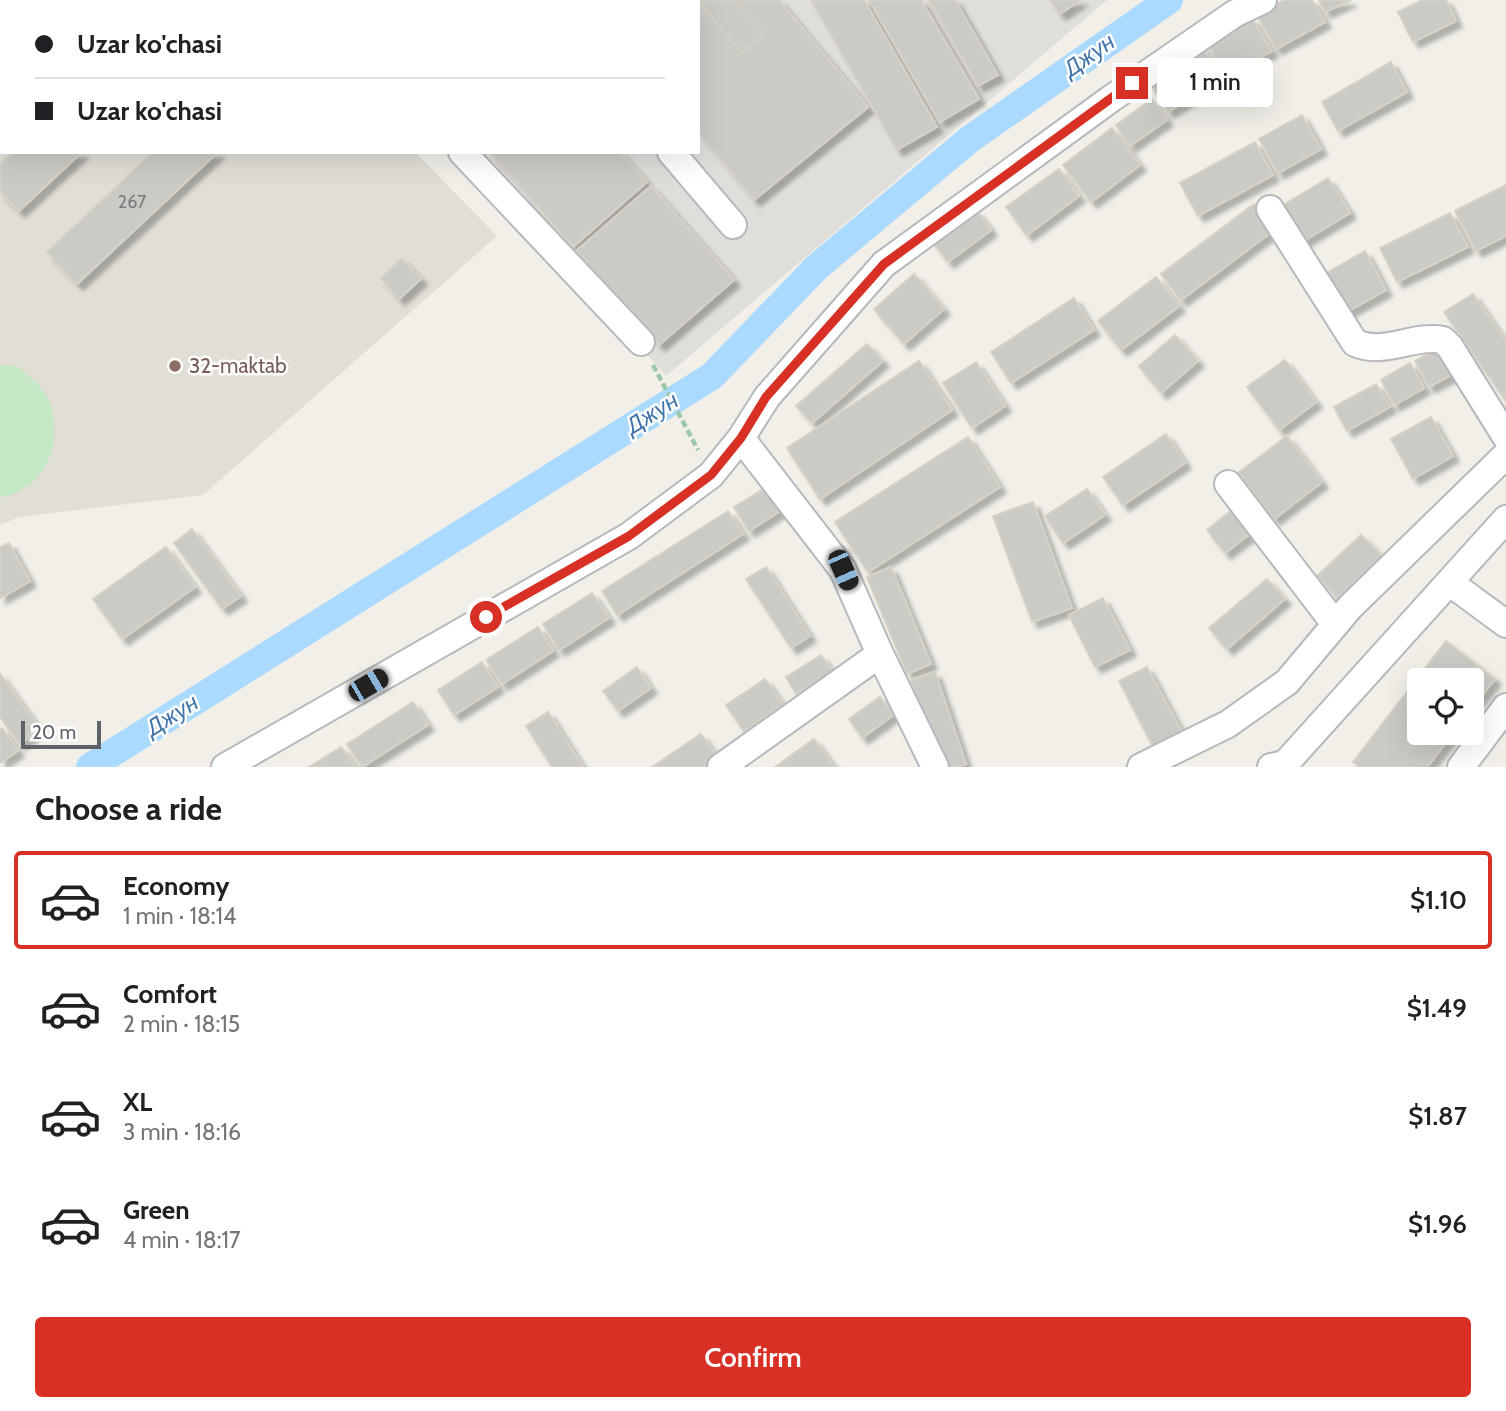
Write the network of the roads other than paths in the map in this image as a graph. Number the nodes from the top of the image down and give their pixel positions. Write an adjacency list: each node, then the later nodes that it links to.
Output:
1 (1263, 0): 8 (street)
2 (464, 154): 6 (street)
3 (673, 154): 5 (street)
4 (1270, 209): 7 (street)
5 (733, 225)
6 (641, 342)
7 (1506, 437)
8 (741, 438): 15 (street); 18 (street)
9 (1506, 455): 13 (street)
10 (1228, 484): 13 (street)
11 (1506, 519): 12 (street)
12 (1449, 582): 14 (street); 17 (street)
13 (1335, 624): 21 (street)
14 (1506, 624)
15 (880, 654): 19 (street); 20 (street)
16 (1506, 707): 22 (street)
17 (1282, 766)
18 (225, 767)
19 (721, 767)
20 (934, 767)
21 (1141, 767)
22 (1461, 767)

